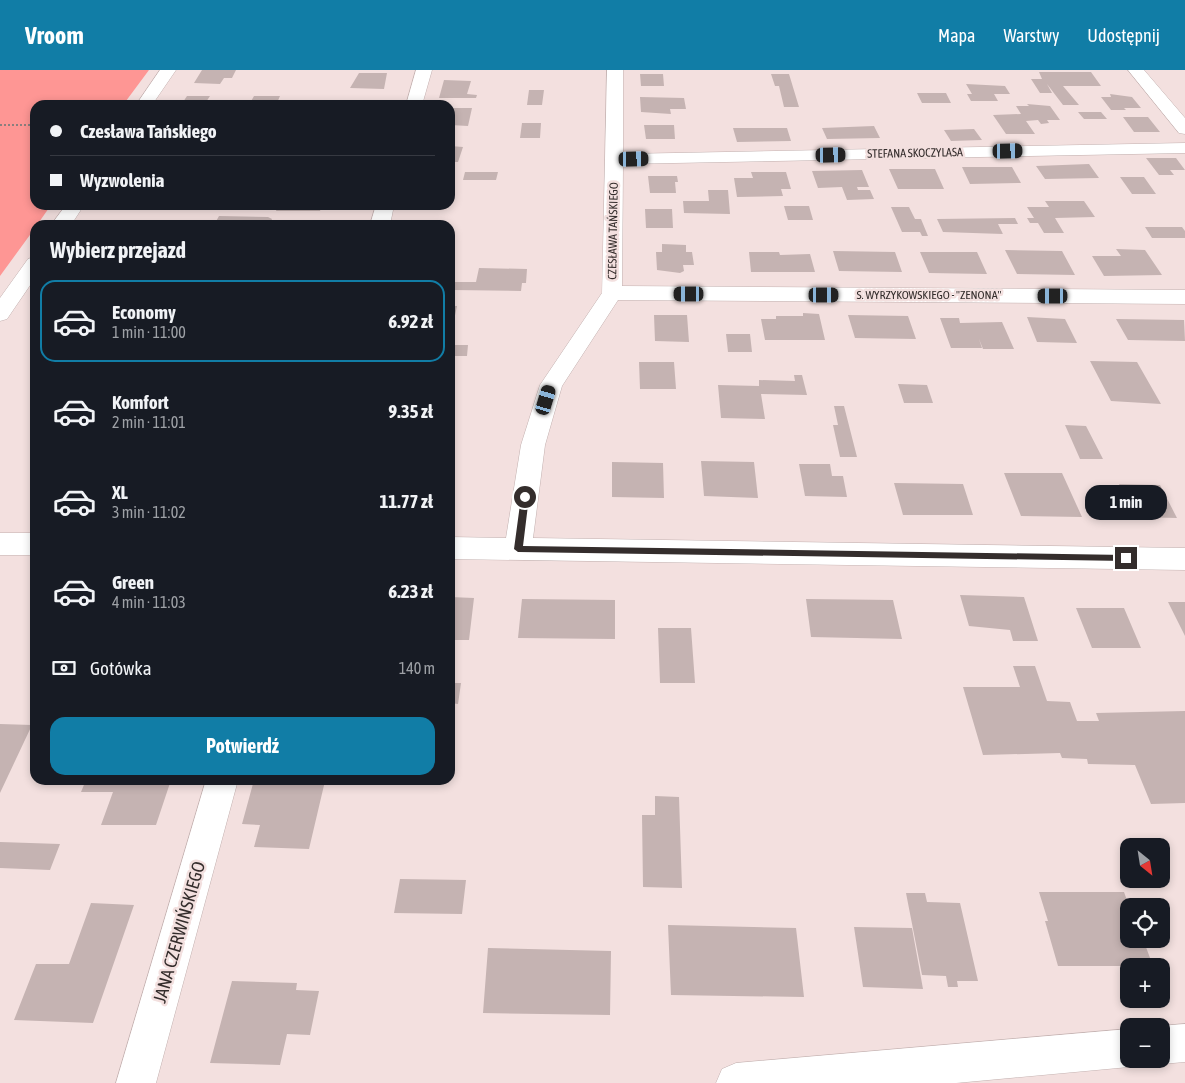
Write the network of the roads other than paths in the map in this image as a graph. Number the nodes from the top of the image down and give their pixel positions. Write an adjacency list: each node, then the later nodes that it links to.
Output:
1 (168, 70): 5 (street)
2 (424, 70): 6 (street)
3 (615, 70): 9 (street, CZESŁAWA TAŃSKIEGO)
4 (1136, 70): 7 (street)
5 (147, 100)
6 (415, 100)
7 (1185, 129)
8 (1185, 148): 9 (street, STEFANA SKOCZYLASA)
9 (614, 159): 11 (street, CZESŁAWA TAŃSKIEGO)
10 (30, 270): 13 (street)
11 (612, 293): 12 (street, S. WYRZYKOWSKIEGO - "ZENONA"); 17 (street, CZESŁAWA TAŃSKIEGO)
12 (1185, 297)
13 (0, 314)
14 (0, 544): 15 (street)
15 (30, 544)
16 (455, 548): 17 (street)
17 (518, 549): 18 (street)
18 (1185, 559)
19 (221, 785): 23 (street, JANA CZERWIŃSKIEGO)
20 (1185, 1042): 21 (street)
21 (1170, 1044)
22 (1120, 1049): 24 (street)
23 (136, 1083)
24 (736, 1083)

